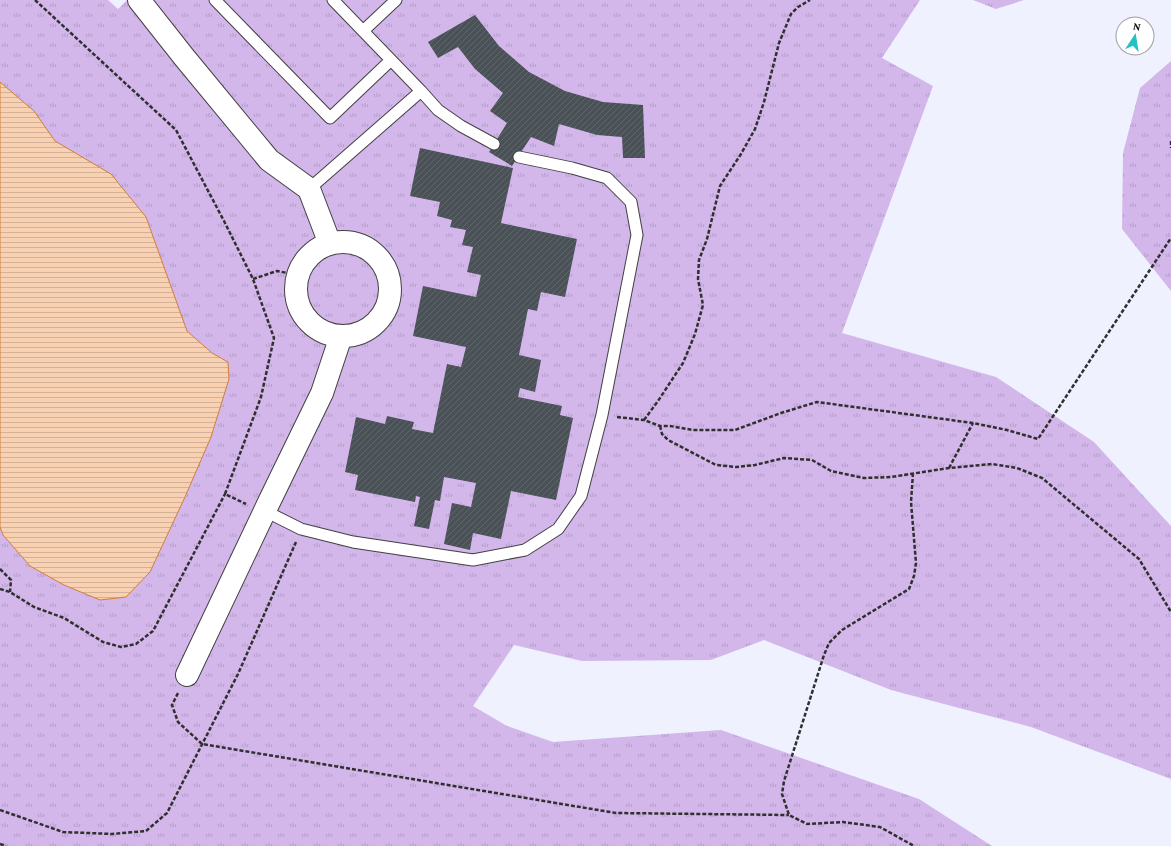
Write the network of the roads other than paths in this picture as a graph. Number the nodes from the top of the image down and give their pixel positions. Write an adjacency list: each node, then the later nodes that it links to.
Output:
1 (139, 0): 10 (street)
2 (215, 0): 6 (lane)
3 (333, 0): 5 (lane)
4 (396, 0): 5 (lane)
5 (363, 31): 6 (lane)
6 (391, 60): 7 (lane)
7 (421, 91): 8 (lane); 10 (lane)
8 (494, 144)
9 (519, 157): 13 (lane)
10 (310, 189): 11 (street)
11 (330, 244): 12 (street); 12 (street)
12 (341, 336): 13 (street)
13 (264, 512): 14 (street)
14 (188, 675)

